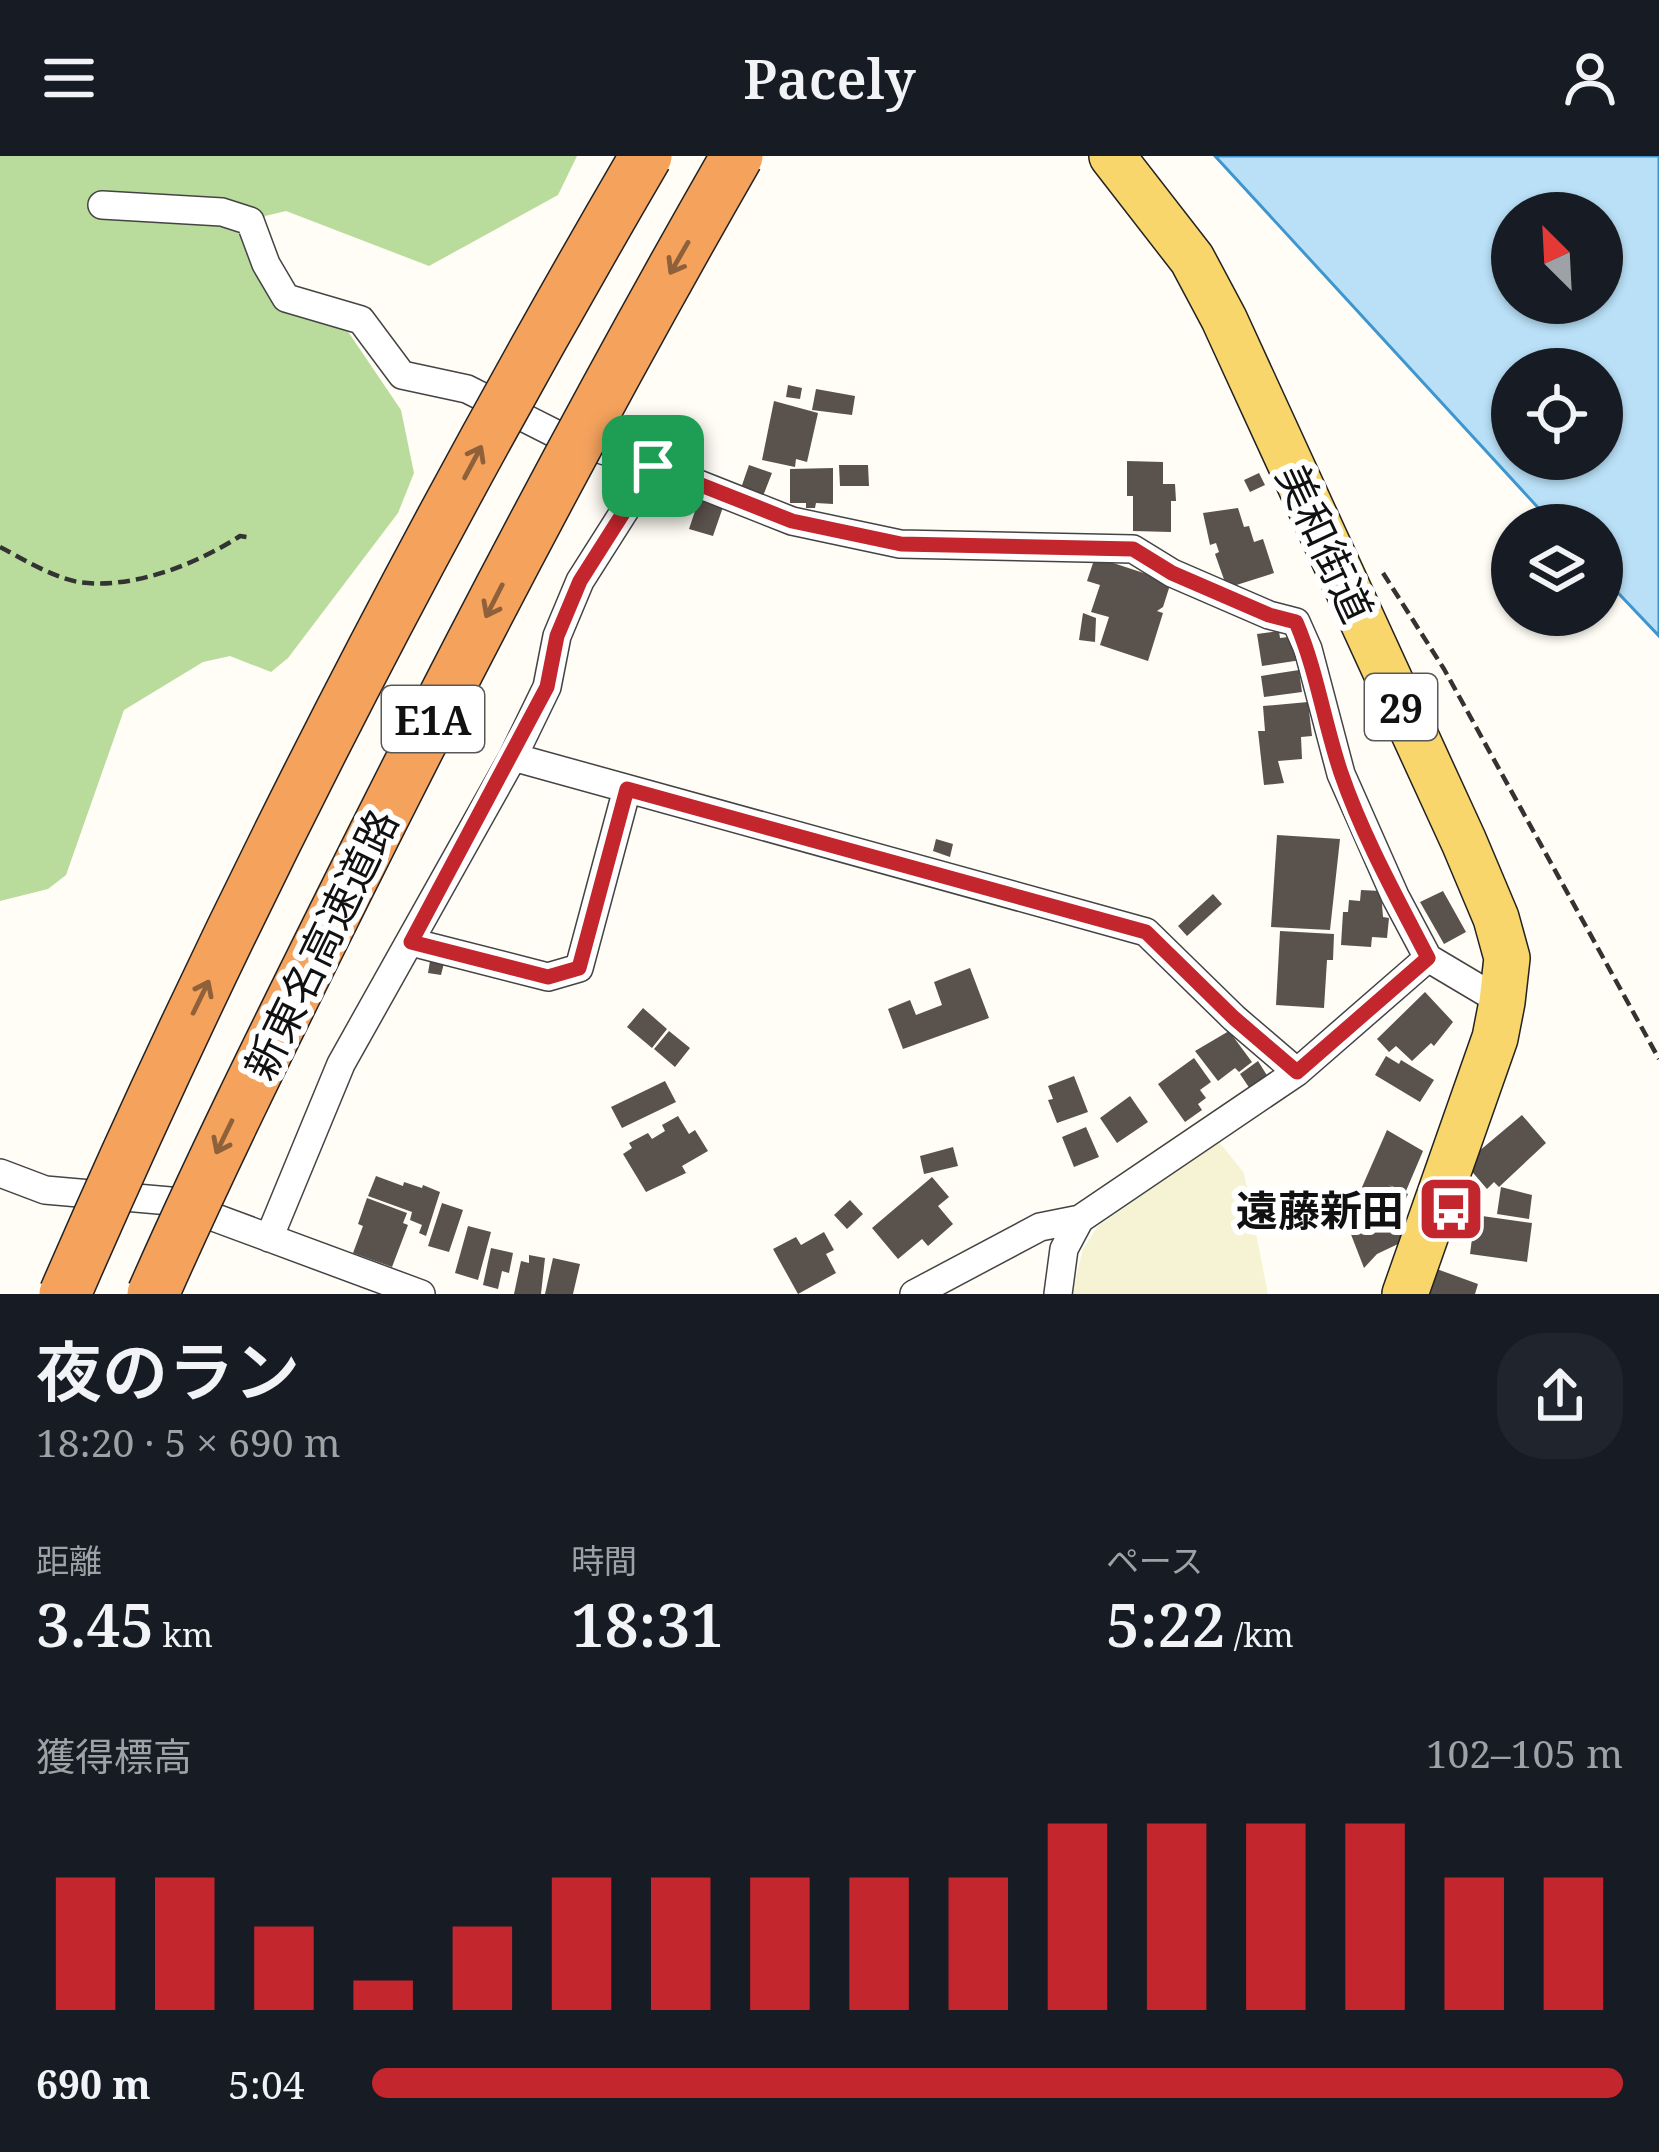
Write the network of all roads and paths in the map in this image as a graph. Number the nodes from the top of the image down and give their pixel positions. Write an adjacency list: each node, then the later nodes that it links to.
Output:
1 (646, 156): 19 (highway, 新東名高速道路 / E1A, one-way to 1, bridge)
2 (737, 156): 20 (highway, 新東名高速道路 / E1A, one-way to 20, bridge)
3 (1112, 156): 13 (main road, 美和街道 / 29)
4 (102, 206): 5 (street)
5 (653, 466): 9 (street); 12 (street)
6 (247, 537): 7 (path)
7 (0, 547)
8 (1375, 560): 14 (path)
9 (513, 757): 10 (street); 11 (street)
10 (627, 789): 11 (street); 15 (street)
11 (411, 942): 18 (street)
12 (1428, 958): 13 (street); 15 (street)
13 (1502, 1002): 24 (main road, 美和街道 / 29)
14 (1659, 1060)
15 (1297, 1072): 17 (street)
16 (0, 1173): 18 (street)
17 (1080, 1219): 22 (street); 23 (street)
18 (269, 1238): 21 (street)
19 (65, 1294)
20 (153, 1294)
21 (421, 1294)
22 (914, 1294)
23 (1058, 1294)
24 (1406, 1294)

